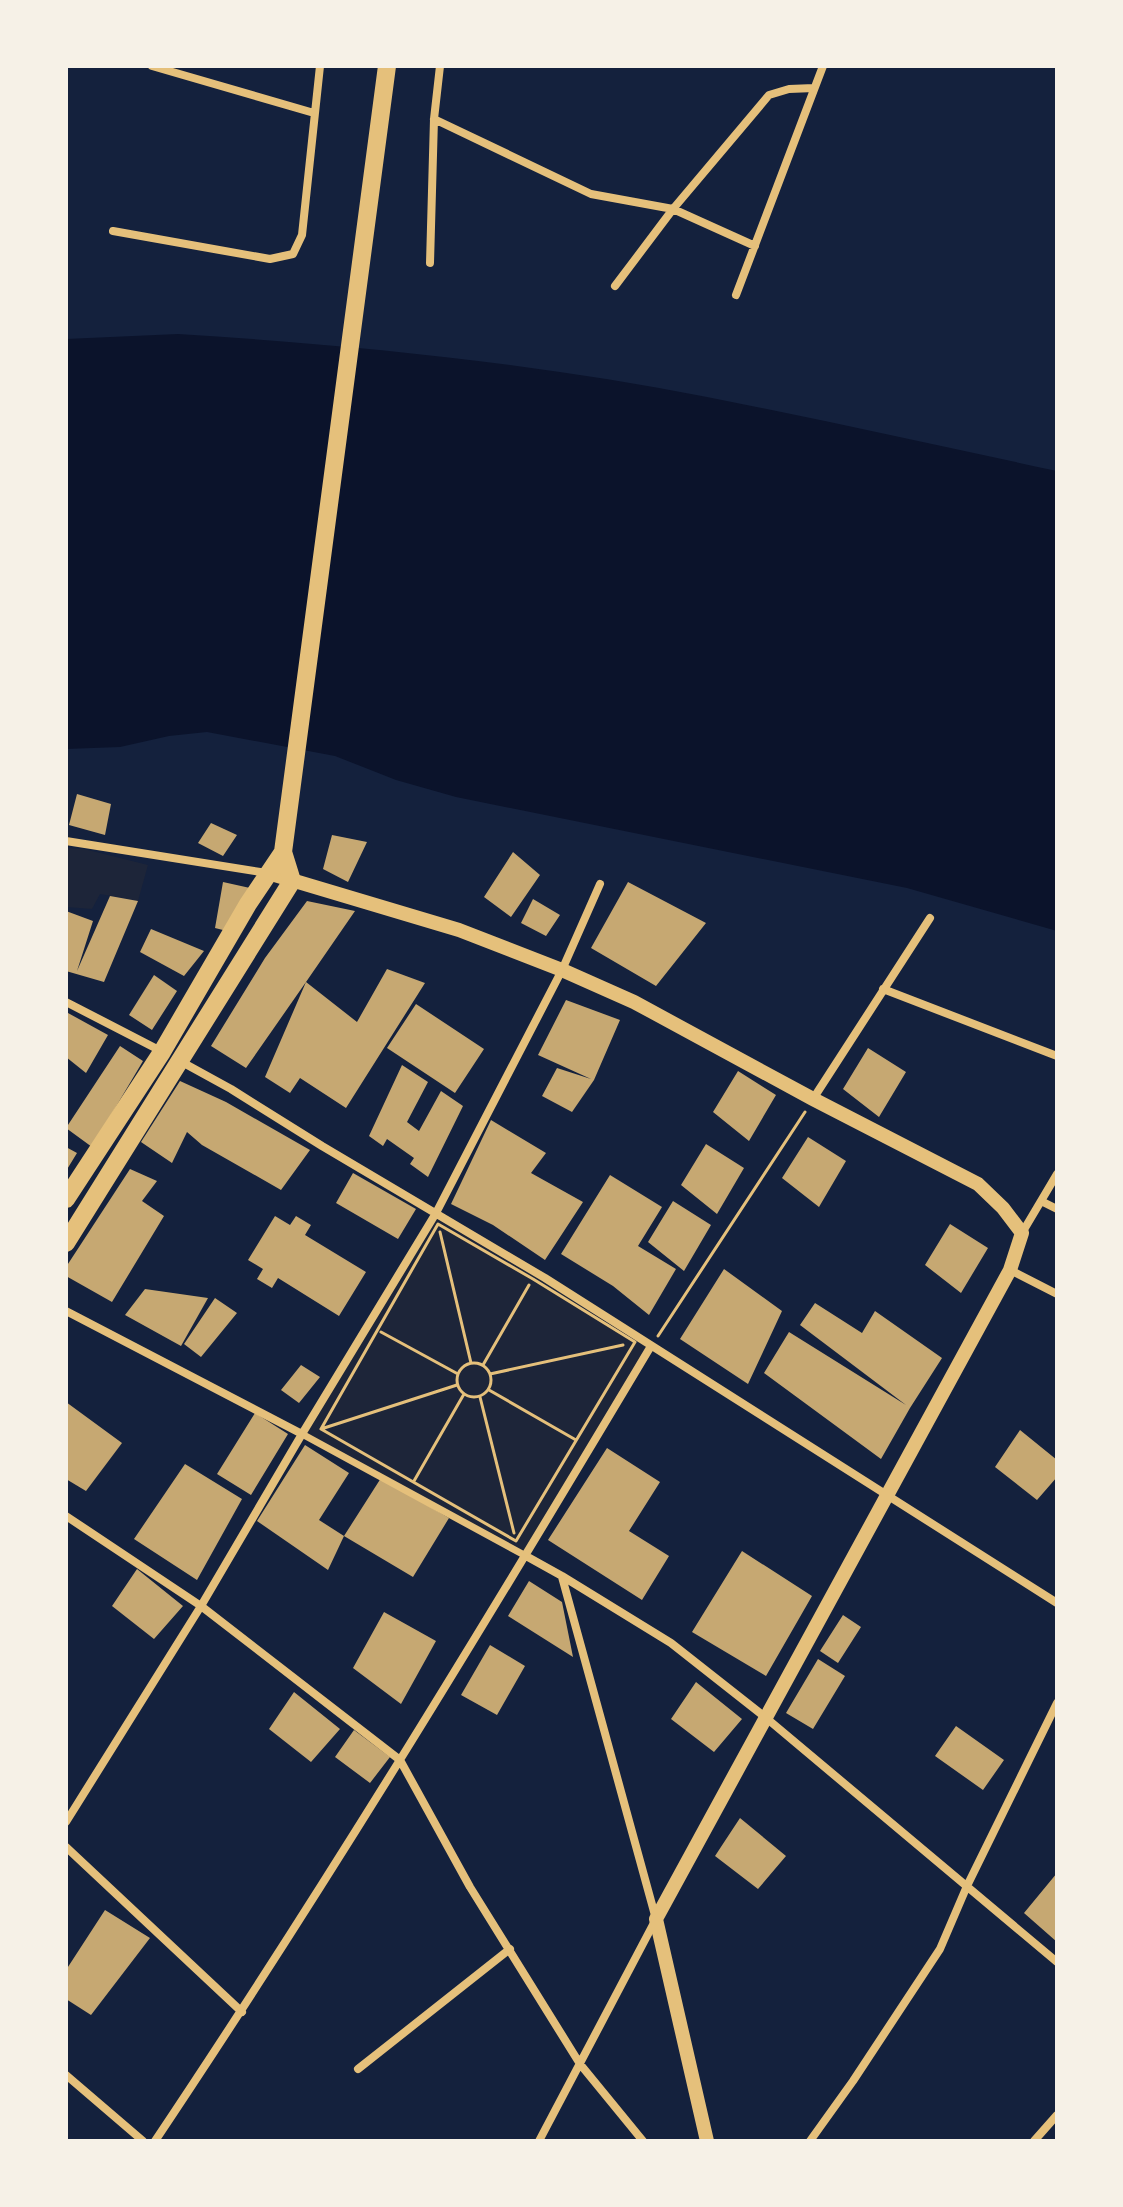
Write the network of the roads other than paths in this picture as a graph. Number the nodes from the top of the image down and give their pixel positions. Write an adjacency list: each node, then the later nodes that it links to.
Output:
1 (152, 66): 7 (street)
2 (320, 66): 7 (street)
3 (387, 66): 16 (main road)
4 (440, 66): 8 (street)
5 (823, 66): 6 (street)
6 (814, 88): 9 (street); 11 (street)
7 (314, 113): 10 (street)
8 (434, 119): 9 (street); 12 (street)
9 (673, 209): 11 (street); 13 (street)
10 (113, 231)
11 (755, 246): 14 (street)
12 (430, 263)
13 (615, 286)
14 (736, 295)
15 (66, 841): 17 (street)
16 (283, 852): 17 (main road); 18 (main road)
17 (268, 873): 18 (street); 24 (main road)
18 (292, 881): 21 (street); 26 (main road)
19 (600, 884): 21 (street)
20 (930, 918): 22 (street)
21 (562, 970): 27 (street); 32 (street)
22 (883, 989): 25 (street); 27 (street)
23 (66, 1002): 24 (street)
24 (162, 1052): 26 (street); 29 (main road)
25 (1057, 1056)
26 (181, 1062): 32 (street); 34 (main road)
27 (813, 1099): 33 (street)
28 (1057, 1174): 30 (street)
29 (66, 1199)
30 (1041, 1201): 31 (street); 33 (street)
31 (1057, 1209)
32 (436, 1213): 38 (street); 39 (street)
33 (1022, 1233): 35 (street)
34 (66, 1243)
35 (1010, 1270): 36 (street); 40 (street)
36 (1057, 1294)
37 (66, 1311): 39 (street)
38 (651, 1346): 40 (street); 42 (street)
39 (302, 1434): 42 (street); 45 (street)
40 (886, 1496): 44 (street); 47 (street)
41 (66, 1516): 45 (street)
42 (526, 1556): 43 (street); 48 (street)
43 (562, 1576): 47 (street); 52 (street)
44 (1057, 1603)
45 (201, 1606): 48 (street); 49 (street)
46 (1057, 1703): 51 (street)
47 (765, 1717): 51 (street); 52 (street)
48 (400, 1760): 53 (street); 55 (street)
49 (66, 1822)
50 (66, 1847): 55 (street)
51 (967, 1886): 54 (street); 65 (street)
52 (656, 1919): 56 (street); 64 (street)
53 (510, 1949): 56 (street); 57 (street)
54 (1057, 1962)
55 (242, 2012): 61 (street)
56 (580, 2064): 62 (street); 63 (street)
57 (358, 2069)
58 (66, 2075): 60 (street)
59 (1057, 2115): 66 (street)
60 (143, 2141)
61 (155, 2141)
62 (539, 2141)
63 (643, 2141)
64 (707, 2141)
65 (810, 2141)
66 (1034, 2141)

